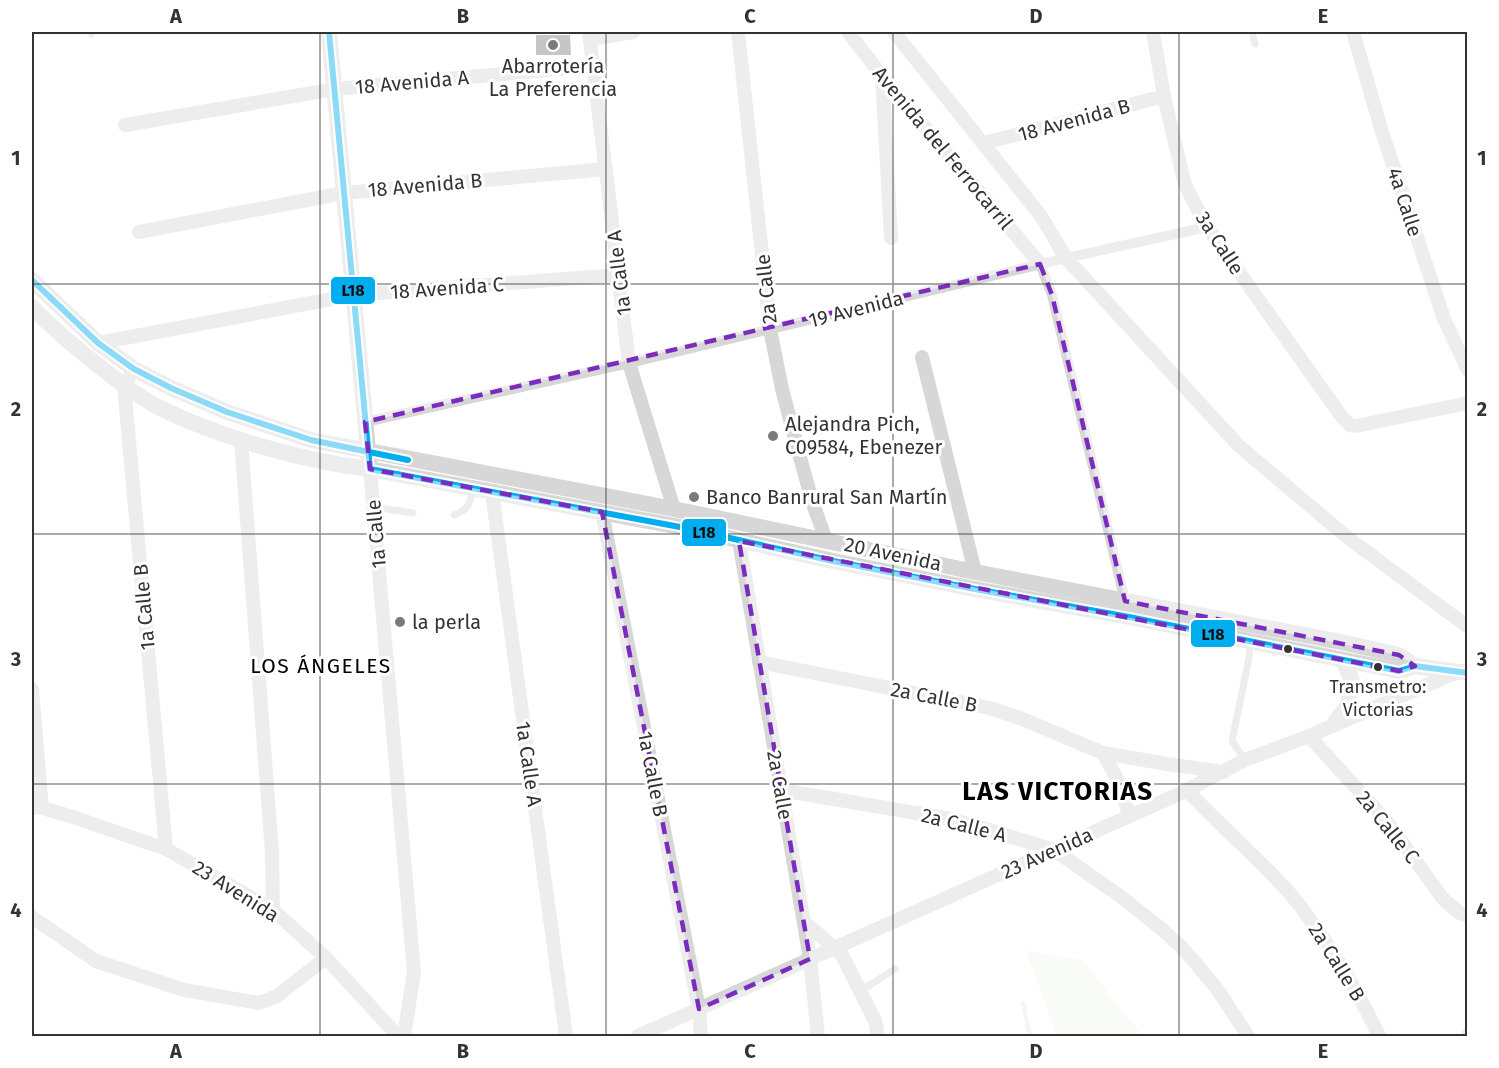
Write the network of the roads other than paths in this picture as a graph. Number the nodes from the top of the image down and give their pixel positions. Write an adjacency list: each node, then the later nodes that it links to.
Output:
1 (329, 32): 13 (street, 1a Calle)
2 (634, 32): 9 (street)
3 (738, 32): 28 (street, 2a Calle)
4 (848, 32): 12 (street, Avenida del Ferrocarril)
5 (894, 32): 16 (street, Avenida del Ferrocarril)
6 (1153, 32): 14 (street, 3a Calle)
7 (1252, 32): 10 (lane)
8 (1353, 32): 33 (street, 4a Calle)
9 (589, 35): 11 (street, 1a Calle A)
10 (1255, 44)
11 (593, 66): 13 (street, 18 Avenida A); 17 (street, 1a Calle A)
12 (882, 76): 21 (street); 23 (street, Avenida del Ferrocarril)
13 (334, 89): 15 (street, 18 Avenida A); 18 (street, 1a Calle)
14 (1164, 96): 16 (street, 18 Avenida B); 19 (street, 3a Calle)
15 (125, 125)
16 (984, 143): 22 (street, Avenida del Ferrocarril)
17 (606, 169): 18 (street, 18 Avenida B); 24 (street, 1a Calle A)
18 (344, 193): 20 (street, 18 Avenida B); 26 (street, 1a Calle)
19 (1207, 226): 22 (street, 19 Avenida); 35 (street, 3a Calle)
20 (139, 232)
21 (891, 238)
22 (1066, 258): 23 (street, 19 Avenida); 51 (street, Avenida del Ferrocarril)
23 (1040, 264): 28 (street, 19 Avenida); 50 (street)
24 (619, 275): 26 (street, 18 Avenida C); 31 (street, 1a Calle A)
25 (32, 280): 29 (street, 20 Avenida)
26 (353, 295): 29 (street, 18 Avenida C); 36 (street, 1a Calle)
27 (32, 307): 34 (street, 20 Avenida)
28 (770, 330): 31 (street, 19 Avenida); 47 (street, 2a Calle)
29 (98, 343): 32 (street, 20 Avenida)
30 (922, 357): 49 (street)
31 (629, 363): 36 (street, 19 Avenida); 43 (street, 1a Calle A)
32 (134, 369): 34 (street); 38 (street, 20 Avenida)
33 (1467, 370)
34 (124, 386): 37 (street, 20 Avenida); 67 (street, 1a Calle B)
35 (1467, 403)
36 (365, 422): 38 (street, 1a Calle)
37 (241, 440): 39 (street, 20 Avenida); 69 (street)
38 (368, 452): 39 (street, 1a Calle); 43 (street, 20 Avenida)
39 (370, 469): 40 (street, 20 Avenida); 42 (street, 1a Calle)
40 (474, 489): 41 (street, 20 Avenida); 46 (lane)
41 (492, 492): 44 (street, 20 Avenida); 81 (street, 1a Calle A)
42 (373, 507): 45 (lane); 80 (street, 1a Calle)
43 (674, 509): 47 (street, 20 Avenida)
44 (602, 512): 48 (street, 20 Avenida); 78 (street, 1a Calle B)
45 (413, 513)
46 (454, 515)
47 (826, 540): 49 (street, 20 Avenida)
48 (739, 541): 50 (street, 20 Avenida); 54 (street, 2a Calle)
49 (975, 572): 50 (street, 20 Avenida)
50 (1127, 609): 52 (street, 20 Avenida); 55 (street, 20 Avenida)
51 (1467, 627)
52 (1251, 641): 53 (street, 20 Avenida); 61 (lane)
53 (1343, 660): 55 (street, 20 Avenida); 58 (street)
54 (759, 662): 60 (street, 2a Calle B); 63 (street, 2a Calle)
55 (1415, 666): 56 (street, 20 Avenida)
56 (1462, 673): 58 (street, 23 Avenida)
57 (32, 689): 65 (street)
58 (1334, 724): 59 (street, 23 Avenida)
59 (1309, 736): 61 (street, 23 Avenida); 70 (street, 2a Calle C)
60 (1103, 753): 62 (street, 2a Calle B); 66 (street)
61 (1245, 760): 62 (street, 23 Avenida)
62 (1224, 772): 64 (street, 23 Avenida)
63 (781, 790): 68 (street, 2a Calle A); 72 (street, 2a Calle)
64 (1187, 790): 66 (street, 23 Avenida); 87 (street, 2a Calle B)
65 (37, 808): 67 (street, 23 Avenida)
66 (1130, 816): 68 (street, 23 Avenida)
67 (166, 849): 69 (street, 23 Avenida)
68 (1054, 850): 73 (street, 23 Avenida); 86 (street, 2a Calle A)
69 (273, 910): 74 (street, 23 Avenida)
70 (1467, 916)
71 (32, 917): 74 (street)
72 (804, 922): 73 (street); 75 (street, 2a Calle)
73 (835, 948): 75 (street, 23 Avenida); 77 (street)
74 (326, 958): 79 (street, 23 Avenida)
75 (810, 959): 78 (street, 23 Avenida); 84 (street, 2a Calle)
76 (896, 969): 77 (lane)
77 (860, 990): 85 (street)
78 (699, 1009): 82 (street, 23 Avenida); 83 (street, 1a Calle B)
79 (398, 1036)
80 (404, 1036)
81 (566, 1036)
82 (638, 1036)
83 (701, 1036)
84 (818, 1036)
85 (876, 1036)
86 (1248, 1036)
87 (1379, 1036)

